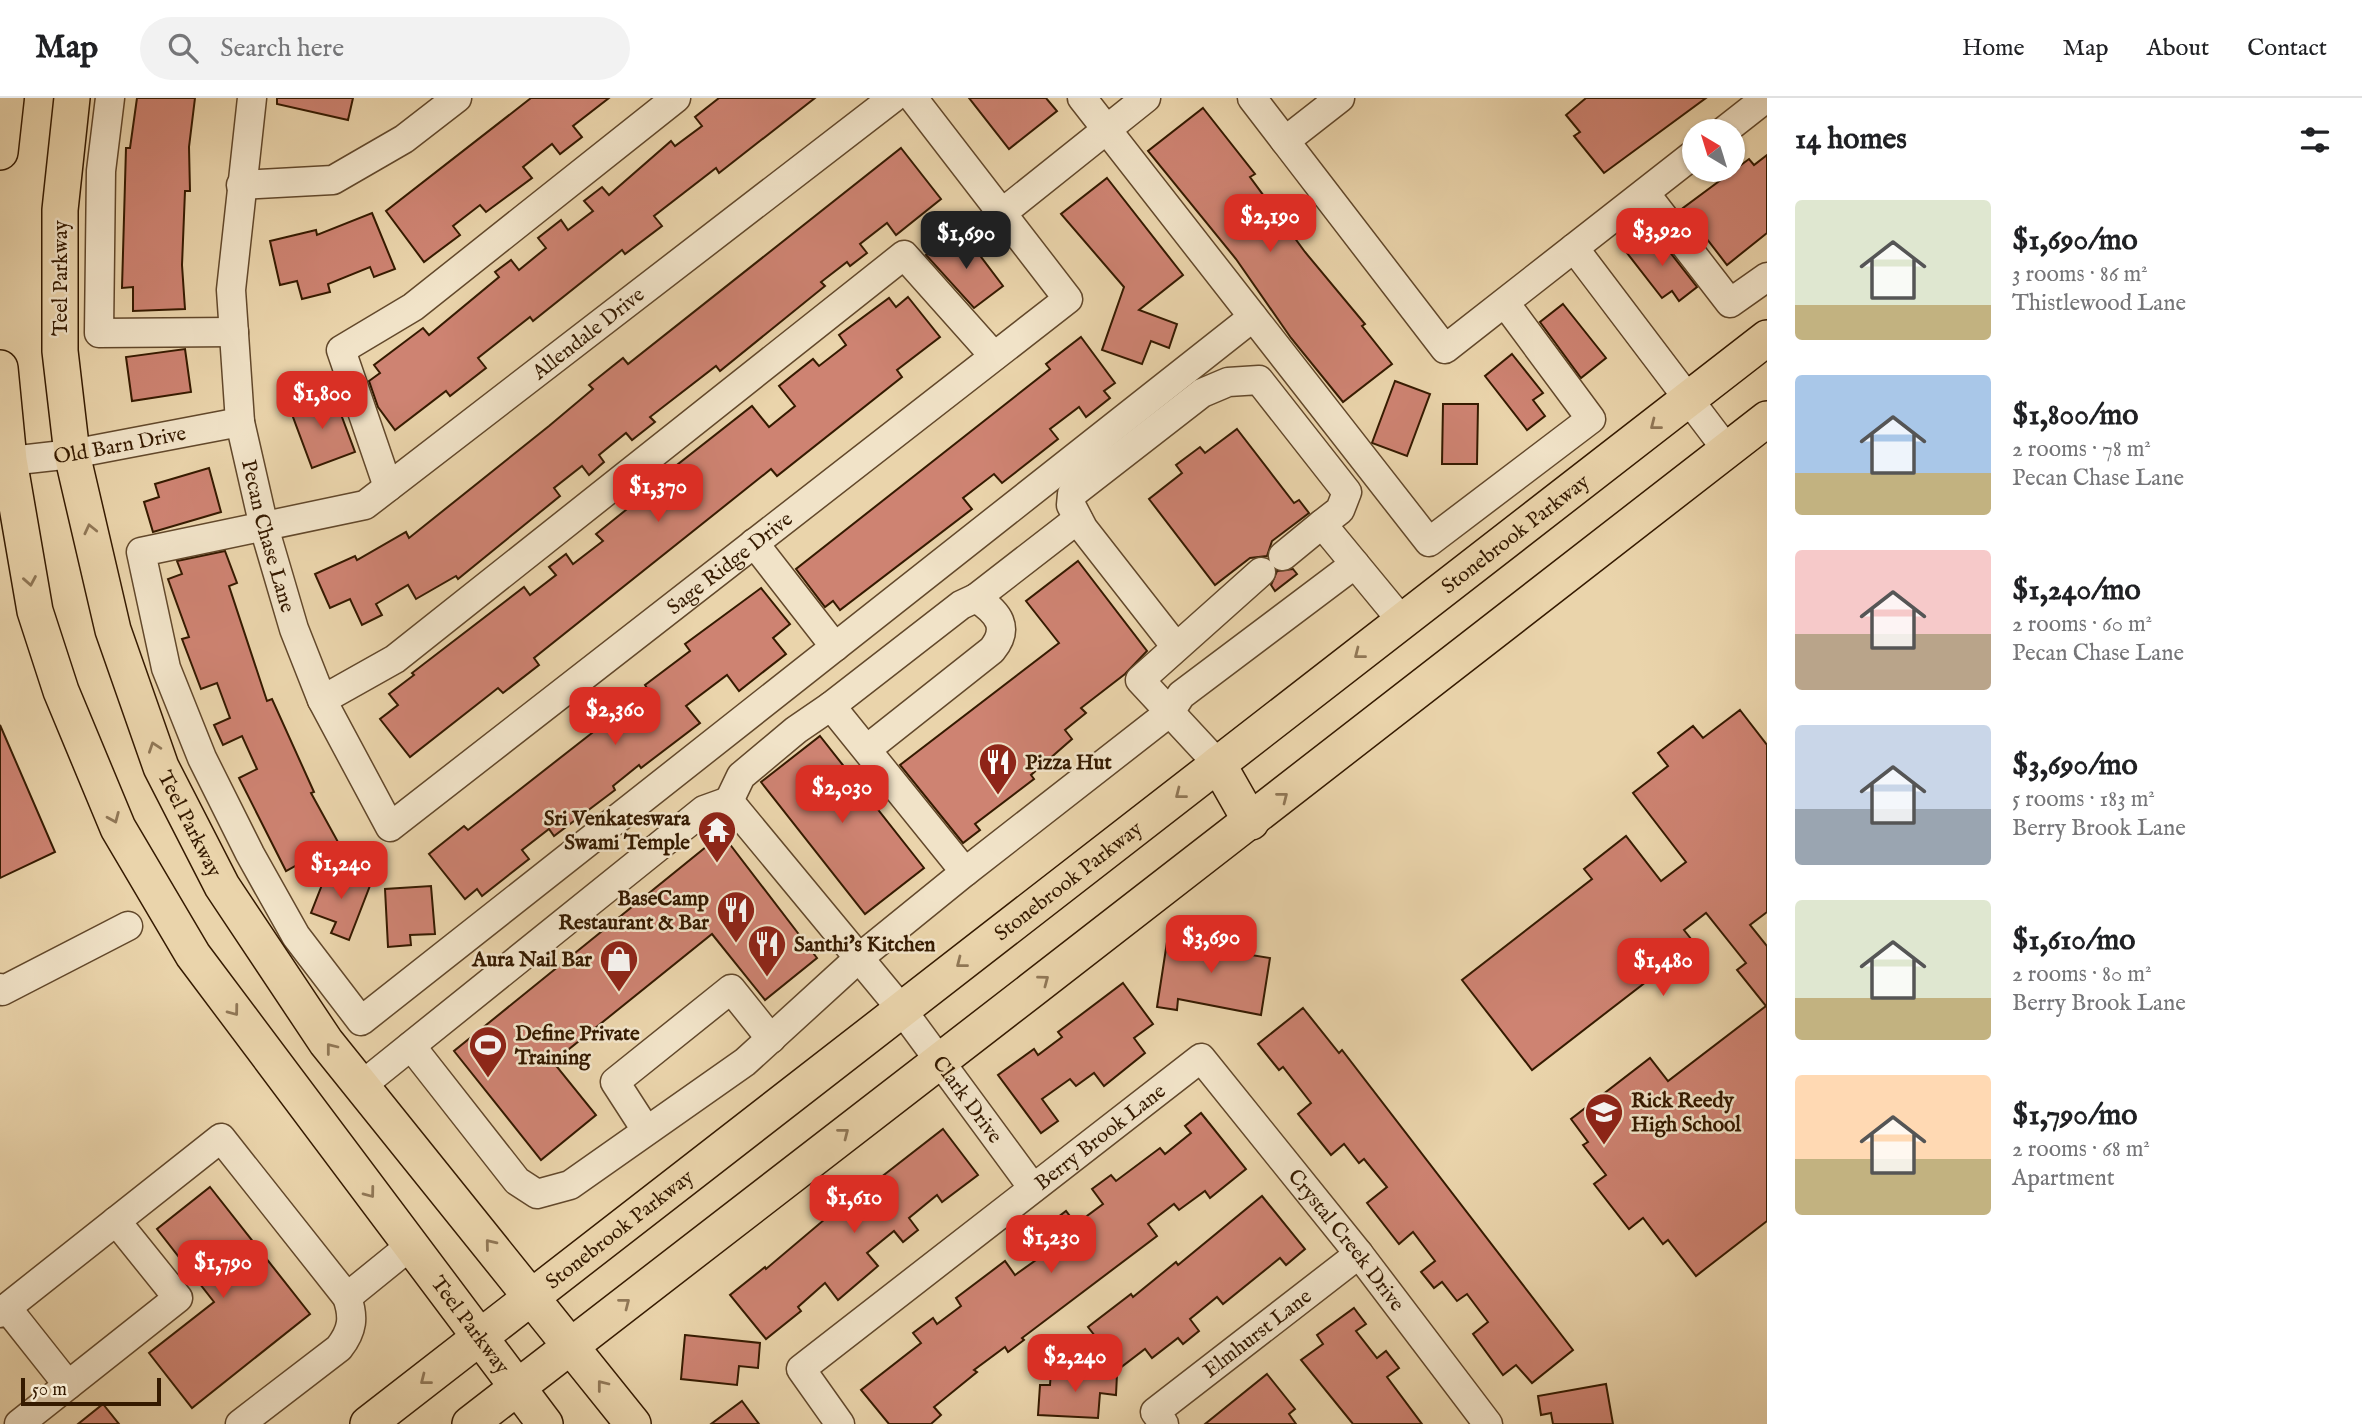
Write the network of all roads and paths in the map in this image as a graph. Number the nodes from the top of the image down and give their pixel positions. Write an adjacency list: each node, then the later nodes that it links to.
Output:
1 (6, 98): 17 (main road)
2 (72, 98): 34 (main road, Teel Parkway)
3 (110, 98): 26 (street)
4 (253, 98): 19 (street, Pecan Chase Lane)
5 (676, 98): 36 (street)
6 (893, 98): 36 (street, Allendale Drive)
7 (913, 98): 21 (street)
8 (1083, 98): 15 (street)
9 (1146, 98): 15 (street)
10 (1252, 98): 16 (street)
11 (1340, 98): 16 (street)
12 (1766, 98): 14 (street)
13 (440, 103): 19 (street)
14 (1739, 119)
15 (1107, 130): 21 (street); 25 (street)
16 (1285, 141): 24 (street)
17 (0, 152)
18 (1682, 164): 20 (street)
19 (241, 185): 26 (street, Pecan Chase Lane)
20 (1645, 193): 22 (street); 23 (street)
21 (1002, 213): 28 (street, Sage Ridge Drive)
22 (1574, 248): 24 (street); 30 (street)
23 (1767, 277)
24 (1505, 303): 25 (street)
25 (1253, 317): 44 (street)
26 (234, 332): 32 (street, Pecan Chase Lane)
27 (1767, 338): 30 (main road, Stonebrook Parkway)
28 (994, 356): 40 (street, Sage Ridge Drive); 46 (street)
29 (0, 368): 35 (main road, Teel Parkway)
30 (1688, 399): 33 (street); 43 (main road, Stonebrook Parkway, one-way to 43)
31 (1767, 419): 33 (main road)
32 (240, 422): 34 (street, Old Barn Drive); 39 (street, Pecan Chase Lane)
33 (1727, 450): 52 (main road, one-way to 33)
34 (72, 454): 35 (street, Old Barn Drive); 63 (main road, Teel Parkway, one-way to 34)
35 (5, 461): 67 (main road, Teel Parkway, one-way to 67)
36 (388, 487): 39 (street, Allendale Drive)
37 (1078, 519): 38 (street); 42 (street); 45 (street)
38 (1322, 524): 41 (street); 45 (street)
39 (264, 527): 44 (street, Allendale Drive); 46 (street, Pecan Chase Lane)
40 (754, 543): 44 (street); 53 (street, Sage Ridge Drive)
41 (1355, 564): 43 (street); 48 (street)
42 (976, 598): 47 (street); 49 (street)
43 (1402, 621): 50 (main road, Stonebrook Parkway, one-way to 50)
44 (835, 647)
45 (1176, 648): 48 (street)
46 (322, 700): 53 (street, Pecan Chase Lane)
47 (831, 706): 49 (street); 51 (street)
48 (1170, 712): 50 (street); 54 (street)
49 (867, 750): 54 (street)
50 (1218, 764): 52 (main road); 58 (main road, Stonebrook Parkway, one-way to 58)
51 (729, 801): 56 (street, Clark Drive); 60 (street)
52 (1251, 822): 62 (main road, one-way to 52)
53 (390, 827)
54 (965, 872): 56 (street)
55 (128, 926): 57 (street)
56 (859, 958): 58 (street, Clark Drive); 59 (street)
57 (0, 988)
58 (902, 1010): 62 (street, Clark Drive); 69 (main road, Stonebrook Parkway)
59 (771, 1040): 64 (street); 64 (street)
60 (411, 1046): 63 (street); 64 (street)
61 (1201, 1058): 65 (street, Berry Brook Lane); 68 (street, Crystal Creek Drive)
62 (938, 1060): 65 (street, Clark Drive); 73 (main road, one-way to 62)
63 (361, 1086): 69 (main road, Teel Parkway, one-way to 63)
64 (646, 1130)
65 (1034, 1188): 83 (street, Berry Brook Lane)
66 (116, 1221): 70 (street); 71 (street); 74 (street)
67 (410, 1246): 70 (street); 72 (main road, Teel Parkway)
68 (1359, 1254): 76 (street, Elmhurst Lane); 84 (street, Crystal Creek Drive)
69 (533, 1296): 72 (main road, Stonebrook Parkway); 73 (main road, Teel Parkway)
70 (347, 1297): 78 (street)
71 (4, 1310): 74 (street)
72 (479, 1339): 75 (main road, Teel Parkway); 79 (main road, Stonebrook Parkway, one-way to 79)
73 (572, 1345): 75 (main road); 82 (main road, Teel Parkway, one-way to 73)
74 (68, 1385): 77 (street)
75 (516, 1388): 80 (main road); 81 (main road, Teel Parkway)
76 (1160, 1418)
77 (19, 1424)
78 (240, 1424)
79 (368, 1424)
80 (470, 1424)
81 (545, 1424)
82 (633, 1424)
83 (840, 1424)
84 (1488, 1424)

